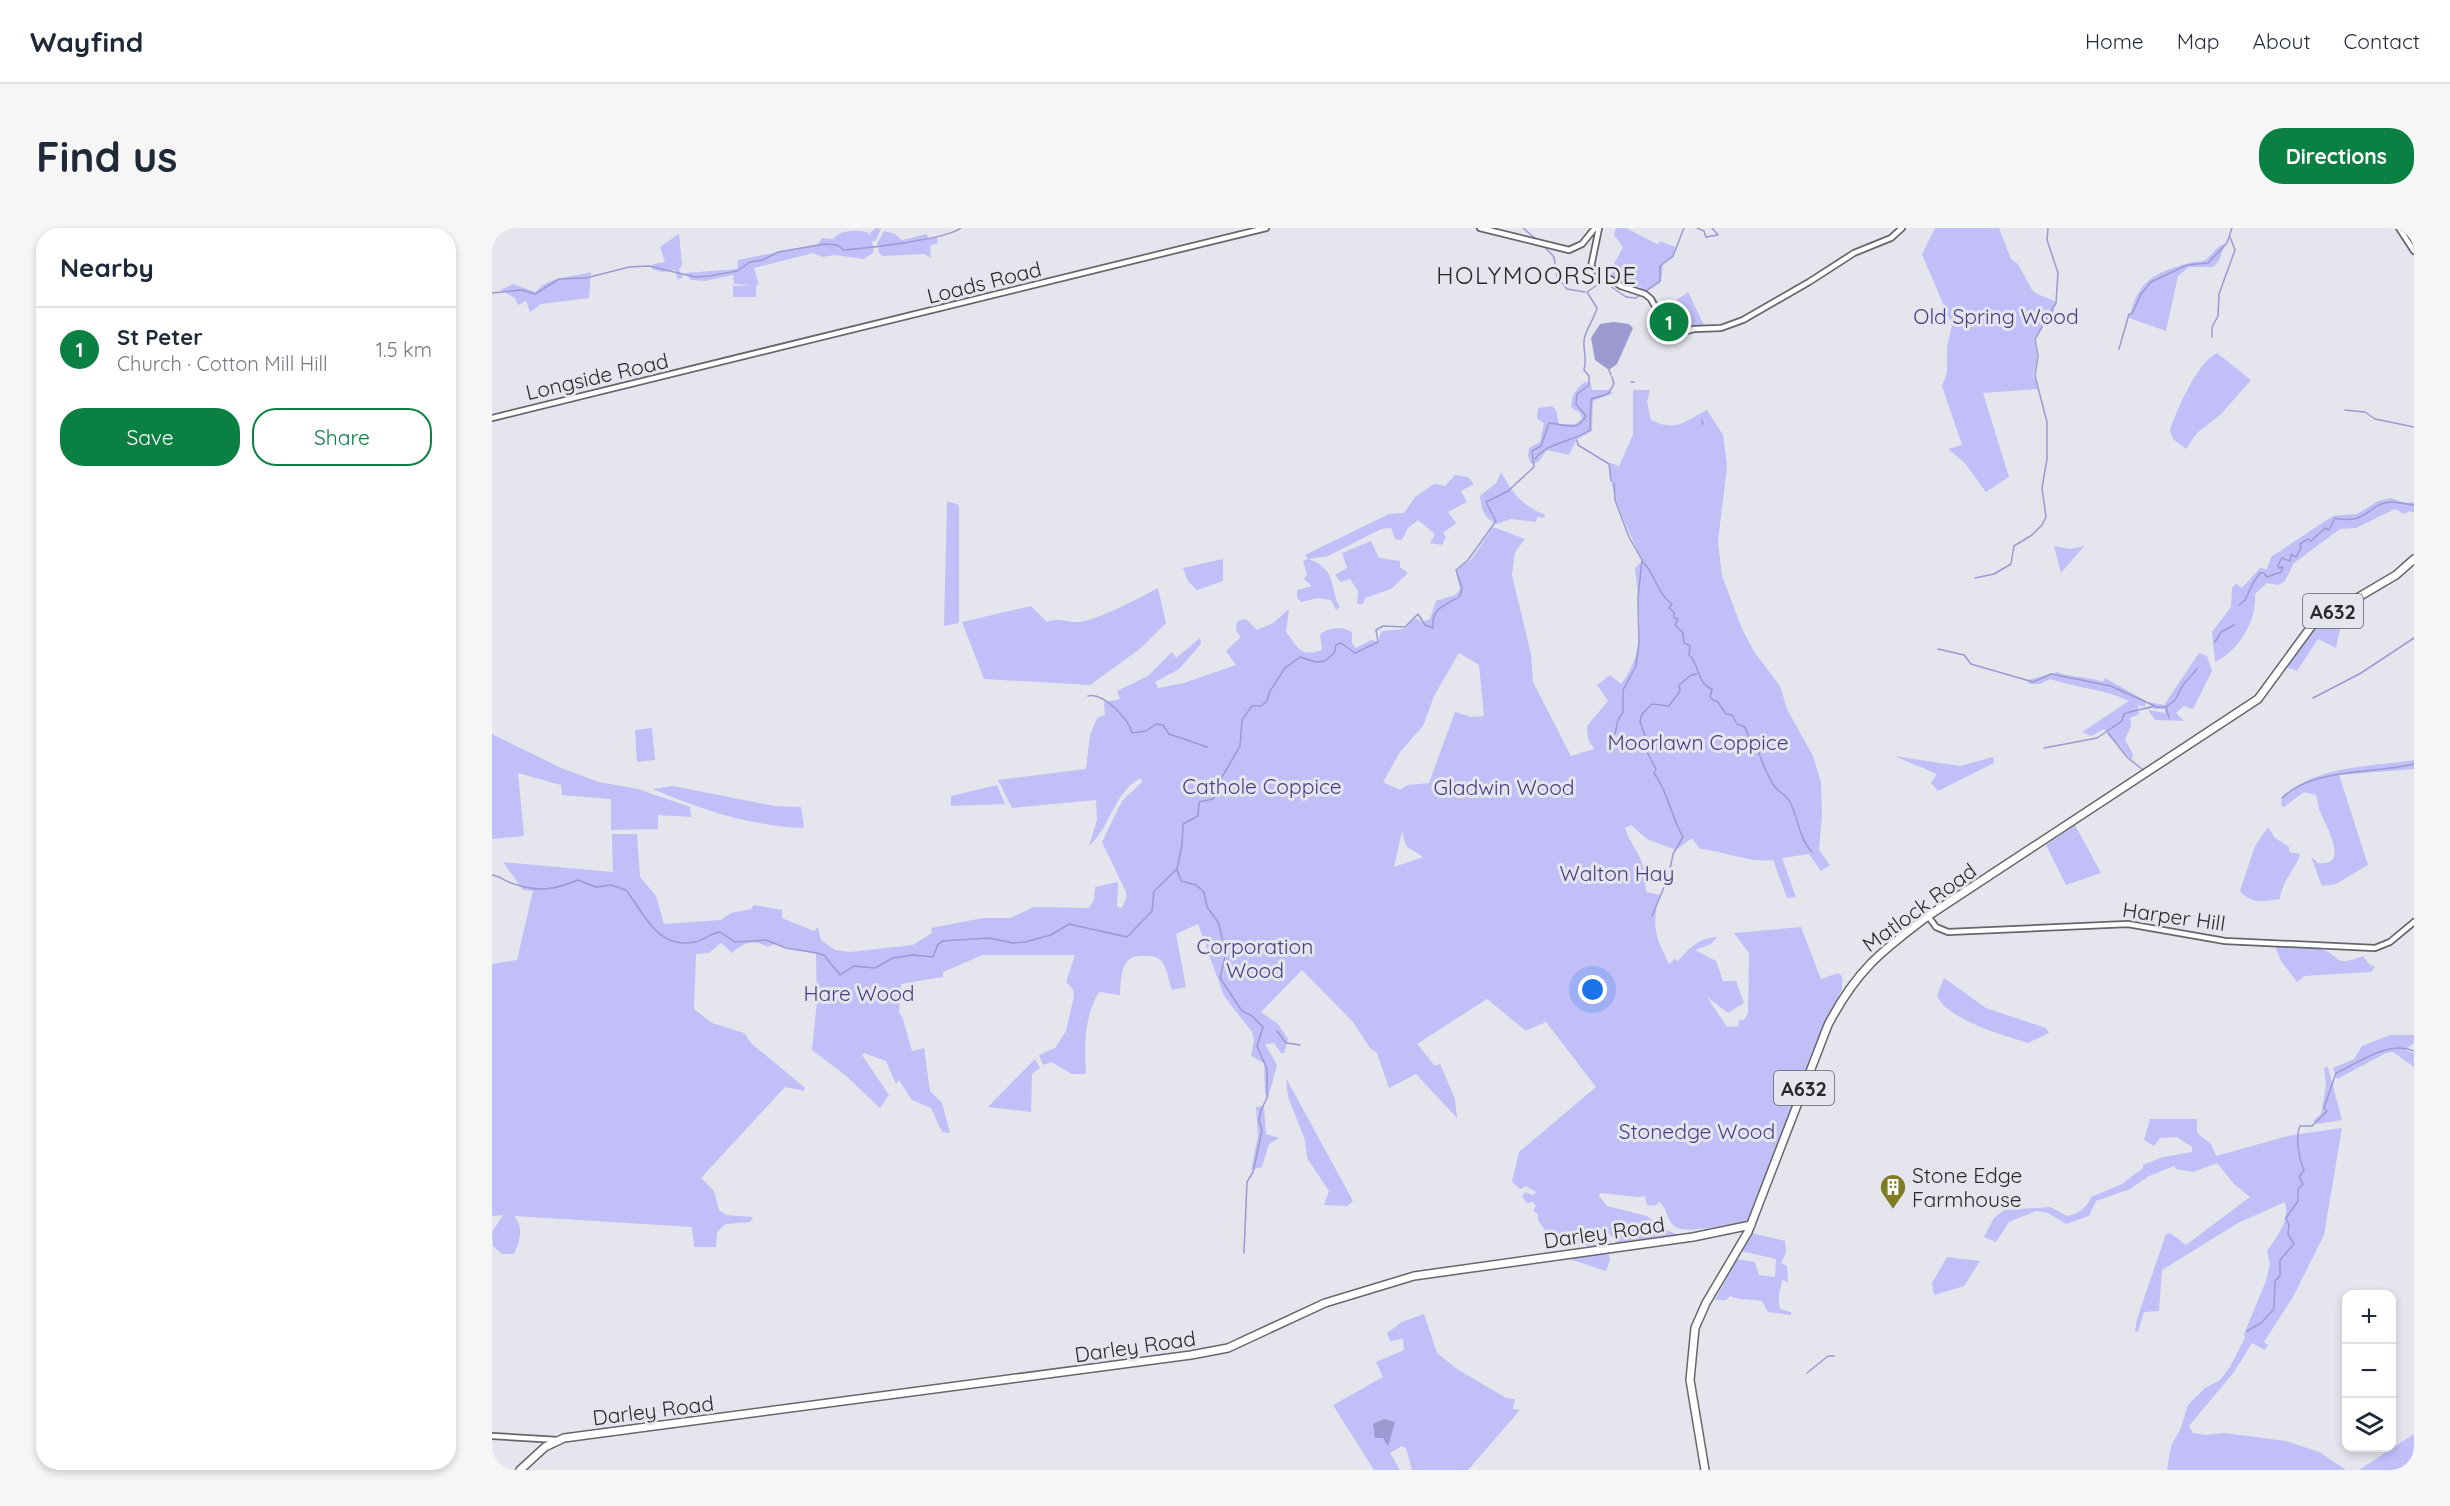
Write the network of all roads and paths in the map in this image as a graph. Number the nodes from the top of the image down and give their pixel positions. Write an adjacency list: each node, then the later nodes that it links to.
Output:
1 (1266, 228): 7 (street, Loads Road)
2 (1480, 228): 3 (street)
3 (1597, 228): 4 (street)
4 (1902, 228)
5 (2399, 228): 6 (street)
6 (2414, 251)
7 (709, 366): 8 (street, Longside Road)
8 (492, 418)
9 (2414, 559): 10 (main road, Matlock Road / A632)
10 (1928, 916): 11 (street, Harper Hill); 12 (main road, Matlock Road / A632)
11 (2414, 922)
12 (1751, 1225): 14 (main road, Darley Road); 15 (main road, Matlock Road / A632)
13 (492, 1436): 14 (street)
14 (558, 1440): 16 (main road, Darley Road)
15 (1704, 1463)
16 (520, 1470)

